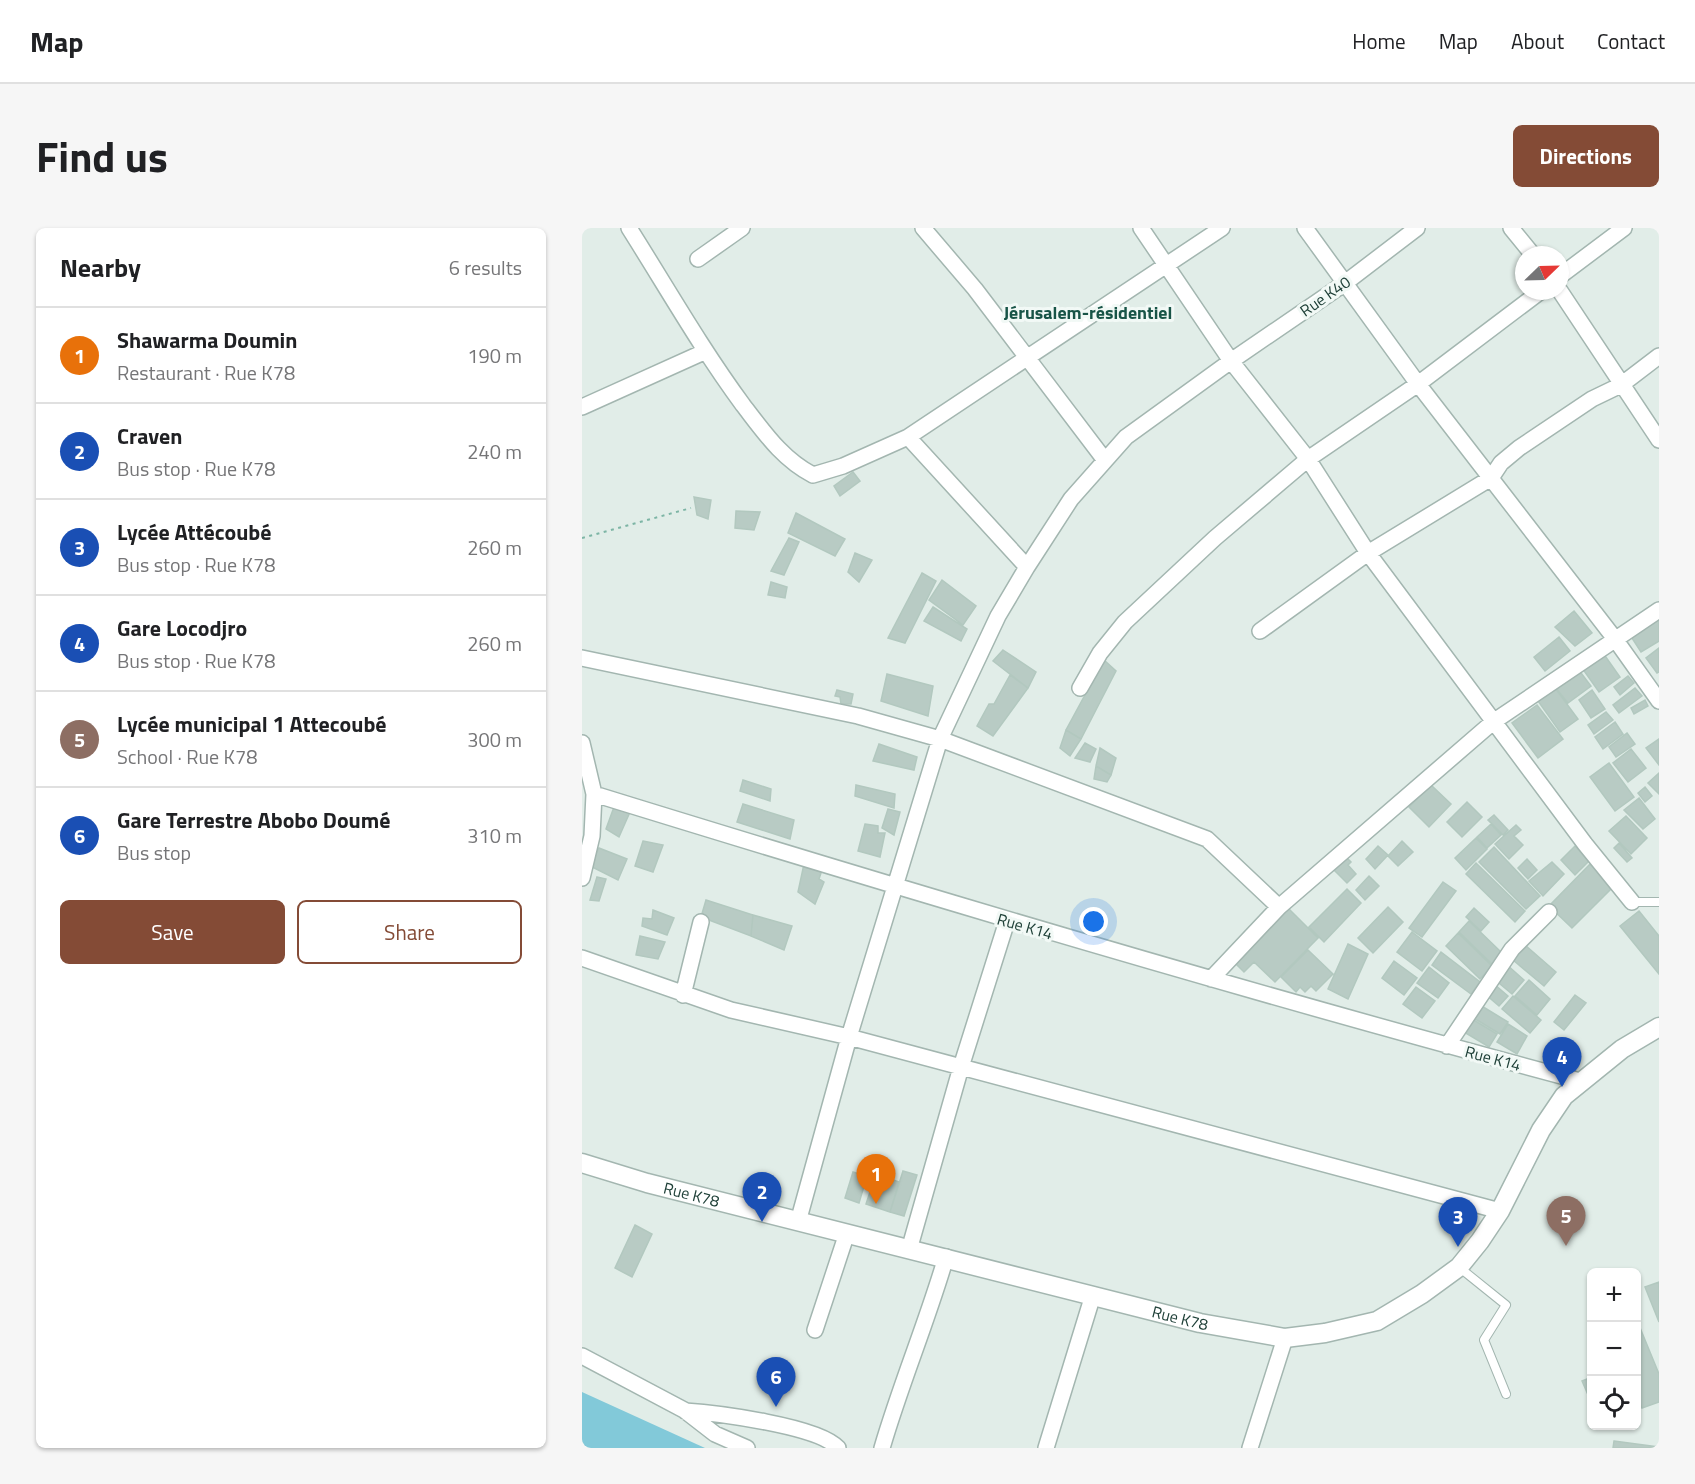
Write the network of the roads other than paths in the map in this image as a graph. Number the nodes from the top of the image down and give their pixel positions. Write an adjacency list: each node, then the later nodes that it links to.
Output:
1 (629, 228): 17 (street)
2 (742, 228): 11 (street)
3 (923, 228): 19 (street)
4 (1141, 228): 12 (street)
5 (1222, 228): 12 (street)
6 (1305, 228): 14 (street)
7 (1417, 228): 14 (street, Rue K40)
8 (1511, 228): 10 (street)
9 (1624, 228): 13 (street)
10 (1526, 246)
11 (698, 259)
12 (1166, 265): 19 (street); 20 (street)
13 (1569, 269)
14 (1345, 283): 20 (street, Rue K40); 21 (street)
15 (1529, 300): 21 (street)
16 (1566, 300): 22 (street)
17 (704, 352): 23 (street); 24 (street)
18 (1659, 356): 22 (street)
19 (1029, 358): 24 (street); 26 (street)
20 (1231, 361): 26 (street, Rue K40); 27 (street)
21 (1418, 384): 27 (street); 28 (street)
22 (1621, 385): 25 (street); 28 (street)
23 (582, 407)
24 (908, 437): 30 (street)
25 (1659, 440)
26 (1104, 459): 30 (street, Rue K40)
27 (1308, 459): 29 (street); 35 (street)
28 (1491, 478): 29 (street); 33 (street)
29 (1368, 553): 32 (street); 37 (street)
30 (1027, 567): 38 (street, Rue K40)
31 (1659, 610): 33 (street)
32 (1260, 631)
33 (1615, 639): 36 (street); 37 (street)
34 (582, 658): 38 (street)
35 (1080, 688)
36 (1659, 701)
37 (1493, 722): 43 (street); 45 (street)
38 (940, 740): 42 (street, Rue K40); 45 (street)
39 (582, 743): 40 (street)
40 (594, 794): 41 (street); 42 (street, Rue K14)
41 (582, 878)
42 (896, 885): 47 (street, Rue K14); 53 (street, Rue K40)
43 (1632, 902): 44 (lane)
44 (1659, 902)
45 (1279, 907): 50 (street)
46 (1549, 912): 54 (street)
47 (1007, 921): 50 (street, Rue K14); 55 (street)
48 (701, 922): 51 (street)
49 (582, 958): 51 (street)
50 (1211, 979): 54 (street, Rue K14)
51 (683, 995): 53 (street)
52 (1659, 1027): 56 (street, Rue K78)
53 (849, 1037): 55 (street); 59 (street, Rue K40)
54 (1447, 1046): 56 (street, Rue K14)
55 (961, 1067): 58 (street); 61 (street)
56 (1580, 1081): 58 (street, Rue K78)
57 (582, 1163): 59 (street, Rue K78)
58 (1500, 1211): 63 (street, Rue K78)
59 (798, 1222): 60 (street, Rue K78)
60 (847, 1233): 61 (street, Rue K78); 65 (street)
61 (909, 1250): 62 (street, Rue K78)
62 (946, 1257): 64 (street, Rue K78); 72 (street)
63 (1459, 1267): 66 (street, Rue K78); 68 (lane)
64 (1093, 1295): 66 (street, Rue K78); 73 (street)
65 (815, 1330)
66 (1285, 1338): 74 (street)
67 (582, 1356): 69 (street)
68 (1506, 1394)
69 (684, 1410): 70 (street); 71 (street)
70 (747, 1448)
71 (838, 1448)
72 (882, 1448)
73 (1046, 1448)
74 (1250, 1448)

